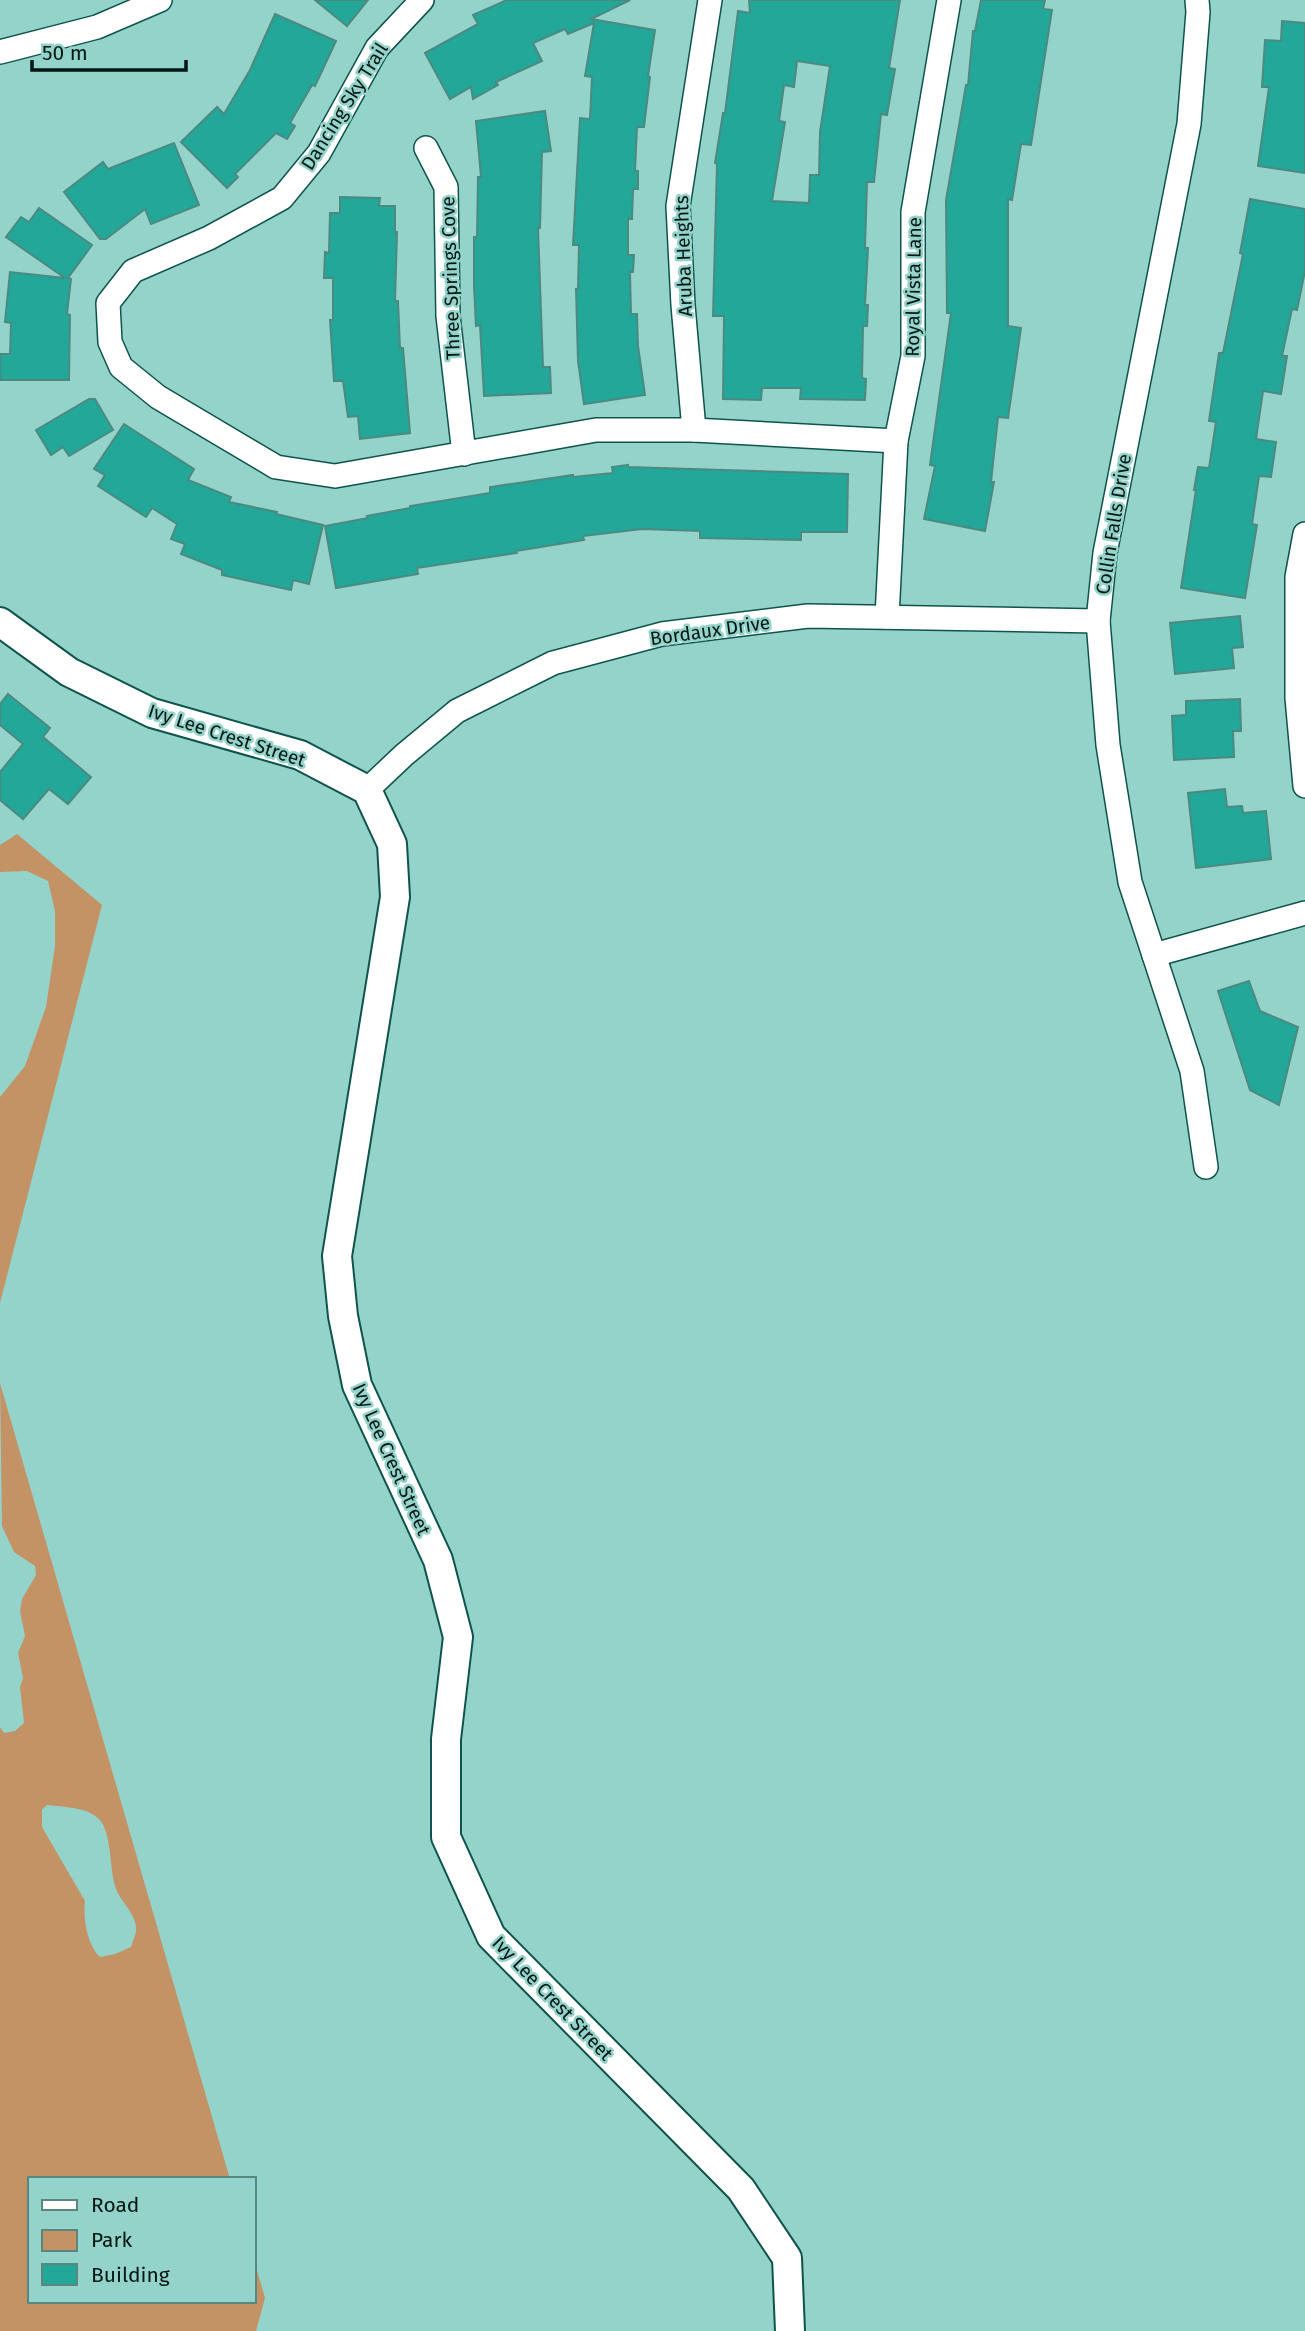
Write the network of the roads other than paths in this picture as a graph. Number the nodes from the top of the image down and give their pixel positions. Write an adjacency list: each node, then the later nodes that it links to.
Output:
1 (160, 0): 6 (street)
2 (422, 0): 10 (street, Dancing Sky Trail)
3 (710, 0): 8 (street, Aruba Heights)
4 (948, 0): 9 (street, Royal Vista Lane)
5 (1197, 0): 13 (street, Collin Falls Drive)
6 (0, 52)
7 (426, 148): 10 (street, Three Springs Cove)
8 (694, 430): 9 (street); 10 (street)
9 (895, 440): 12 (street, Royal Vista Lane)
10 (464, 454)
11 (1305, 534): 15 (street)
12 (887, 617): 13 (street, Bordaux Drive); 16 (street, Bordaux Drive)
13 (1098, 621): 18 (street, Collin Falls Drive)
14 (0, 622): 16 (street, Ivy Lee Crest Street)
15 (1305, 786)
16 (367, 790): 20 (street, Ivy Lee Crest Street)
17 (1305, 913): 18 (street)
18 (1154, 955): 19 (street, Collin Falls Drive)
19 (1206, 1167)
20 (790, 2331)

